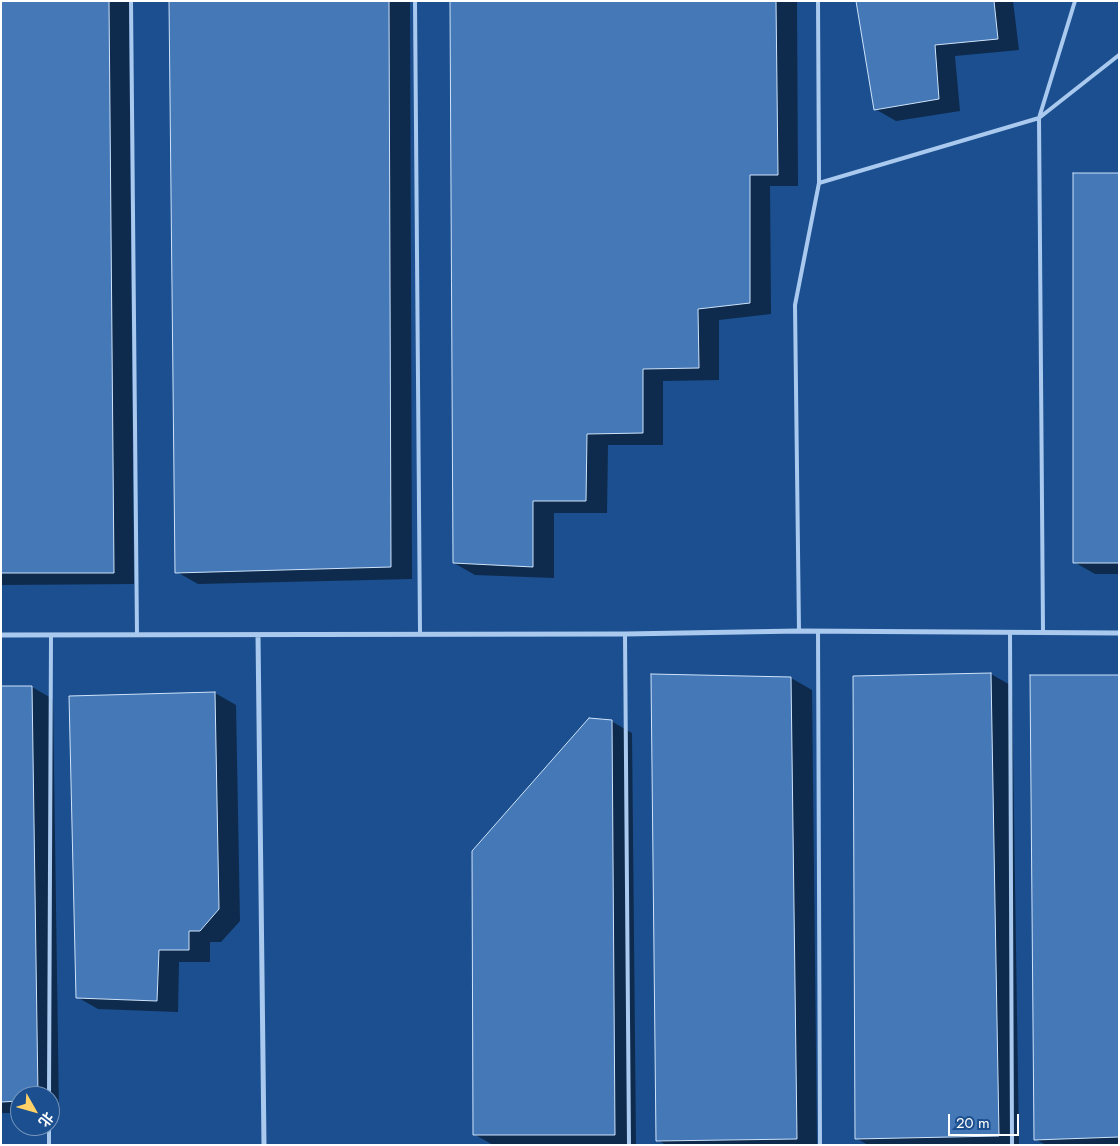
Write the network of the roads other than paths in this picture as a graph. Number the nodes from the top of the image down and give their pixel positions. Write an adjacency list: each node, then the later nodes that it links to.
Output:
1 (131, 1): 17 (lane)
2 (415, 1): 12 (lane)
3 (818, 1): 7 (lane)
4 (1075, 1): 6 (lane)
5 (1119, 55): 6 (lane)
6 (1039, 118): 7 (lane); 11 (lane)
7 (819, 183): 8 (lane)
8 (799, 631): 9 (street); 14 (street)
9 (818, 631): 10 (street); 22 (lane)
10 (1010, 632): 11 (street); 23 (lane)
11 (1043, 632): 13 (street)
12 (420, 633): 14 (street); 18 (street)
13 (1119, 633)
14 (625, 634): 21 (lane)
15 (1, 635): 16 (street)
16 (51, 635): 17 (street); 19 (lane)
17 (137, 635): 18 (street)
18 (258, 635): 20 (street)
19 (49, 1086)
20 (264, 1145)
21 (630, 1145)
22 (820, 1145)
23 (1012, 1145)

